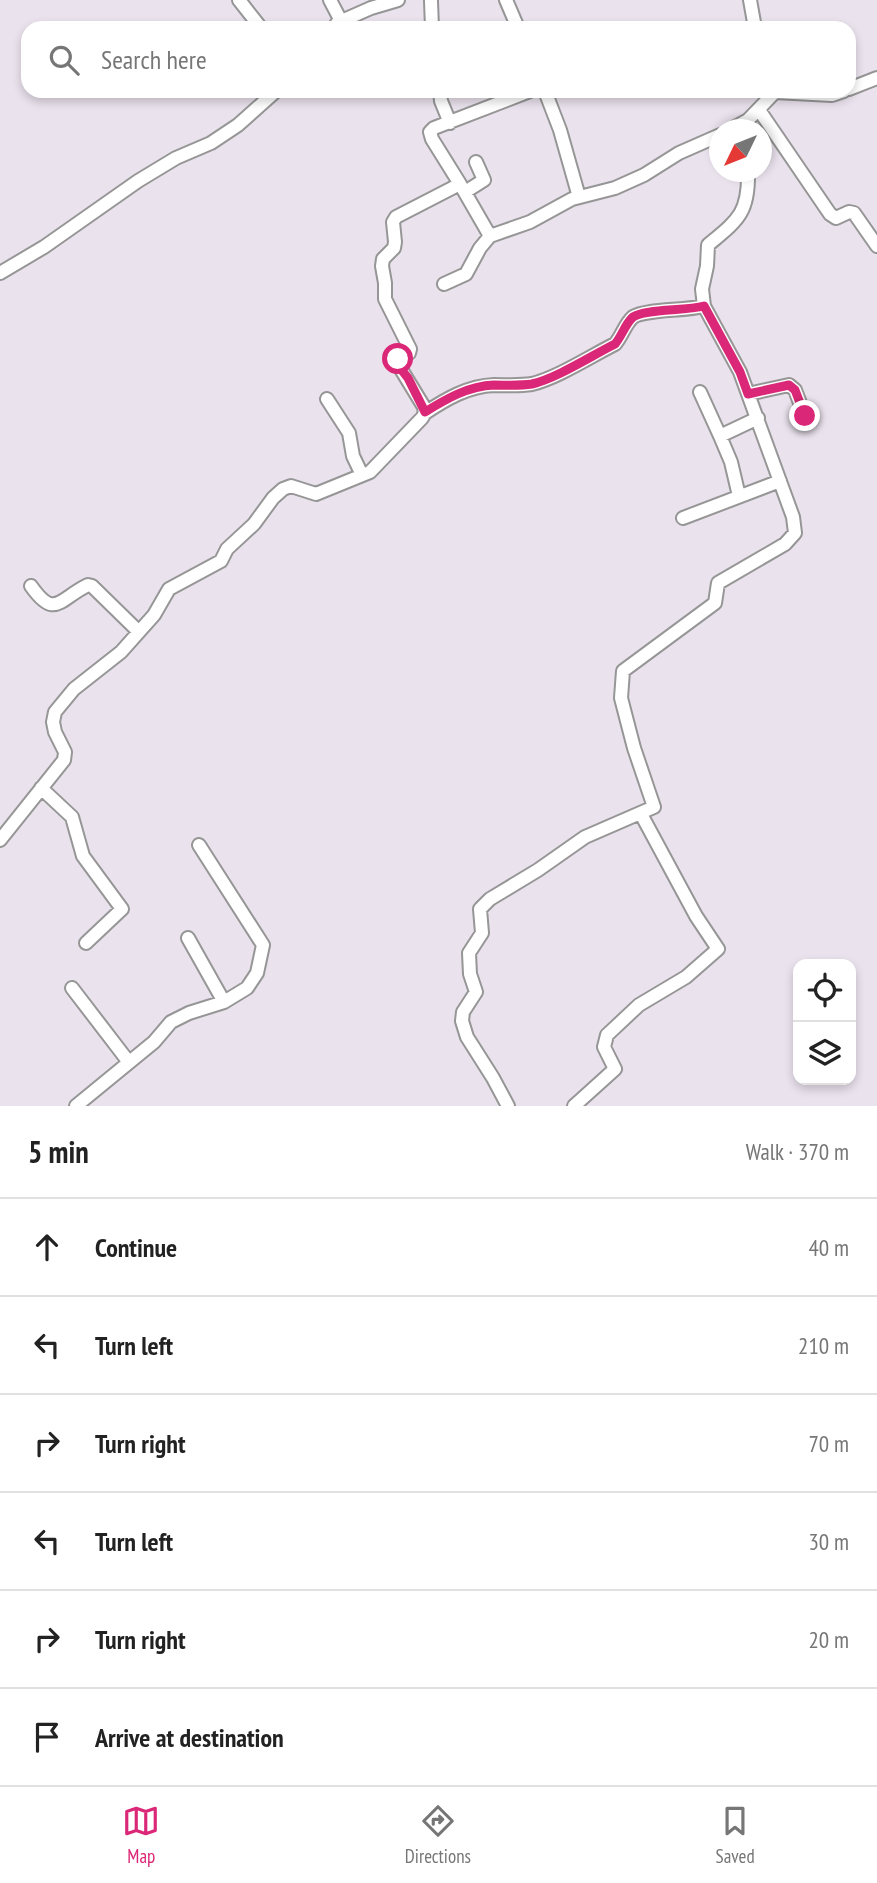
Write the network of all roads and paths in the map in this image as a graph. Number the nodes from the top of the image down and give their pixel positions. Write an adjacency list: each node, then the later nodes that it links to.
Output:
1 (239, 0): 7 (street)
2 (330, 0): 8 (street)
3 (398, 0): 9 (street)
4 (432, 0): 10 (street)
5 (506, 0): 11 (street)
6 (750, 0): 12 (street)
7 (256, 21)
8 (337, 21)
9 (344, 21)
10 (432, 21)
11 (515, 21)
12 (754, 21)
13 (877, 78): 14 (street)
14 (856, 86)
15 (268, 98): 30 (street)
16 (441, 98): 22 (street)
17 (512, 98): 22 (street)
18 (548, 98): 27 (street)
19 (770, 98): 20 (street)
20 (759, 110): 21 (street); 29 (street)
21 (751, 119)
22 (450, 123): 26 (street)
23 (709, 140): 27 (street)
24 (476, 162): 26 (street)
25 (748, 182): 32 (street)
26 (462, 188): 28 (street); 36 (street)
27 (579, 197): 28 (street)
28 (490, 236): 31 (street)
29 (877, 246)
30 (0, 273)
31 (444, 284)
32 (704, 306): 34 (street); 36 (street)
33 (701, 392): 39 (street)
34 (748, 394): 37 (street); 38 (street)
35 (327, 399): 40 (street)
36 (425, 412): 40 (street)
37 (805, 416)
38 (758, 418): 39 (street); 41 (street)
39 (720, 436): 42 (street)
40 (362, 475): 45 (street)
41 (780, 481): 42 (street); 47 (street)
42 (739, 496): 43 (street)
43 (683, 517)
44 (31, 586): 45 (street)
45 (138, 631): 46 (street)
46 (41, 788): 48 (street); 51 (street)
47 (641, 814): 56 (street); 57 (street)
48 (0, 840)
49 (199, 845): 53 (street)
50 (188, 938): 53 (street)
51 (86, 943)
52 (72, 988): 54 (street)
53 (224, 1002): 54 (street)
54 (128, 1061): 55 (street)
55 (76, 1106)
56 (508, 1106)
57 (574, 1106)

